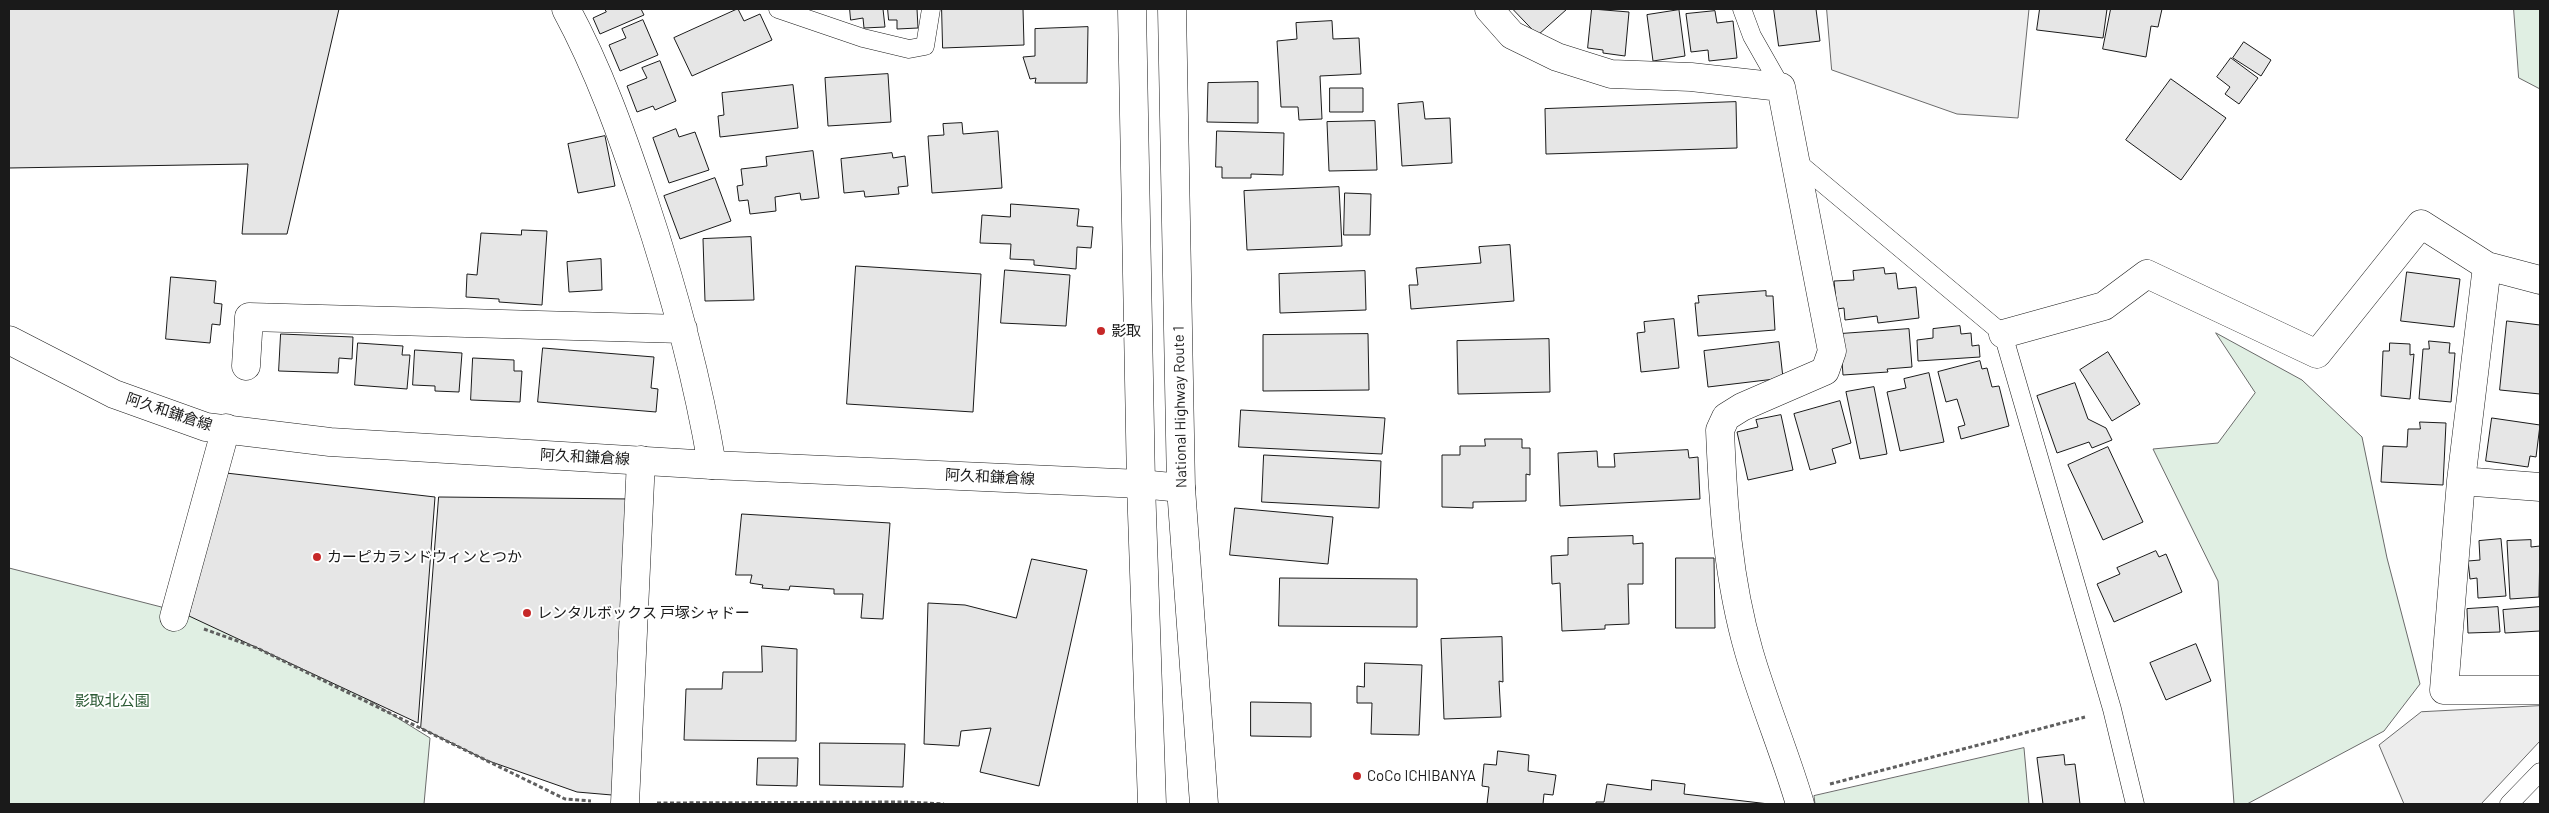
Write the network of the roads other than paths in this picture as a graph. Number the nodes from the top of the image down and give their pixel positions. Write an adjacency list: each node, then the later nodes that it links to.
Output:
1 (566, 9): 12 (main road)
2 (778, 9): 3 (lane)
3 (931, 9)
4 (1132, 9): 20 (main road)
5 (1172, 9): 22 (main road, National Highway Route 1)
6 (1490, 9): 8 (main road)
7 (1742, 9): 8 (lane)
8 (1781, 87): 9 (main road)
9 (1796, 161): 13 (lane); 26 (main road)
10 (2487, 266): 11 (main road); 13 (main road); 19 (main road)
11 (2540, 280)
12 (683, 329): 15 (main road); 18 (main road)
13 (2003, 334): 30 (lane)
14 (9, 340): 16 (main road, 阿久和鎌倉線)
15 (246, 366)
16 (226, 428): 17 (main road, 阿久和鎌倉線); 23 (main road)
17 (641, 460): 18 (main road, 阿久和鎌倉線); 27 (main road)
18 (712, 464): 20 (main road, 阿久和鎌倉線)
19 (2461, 480): 21 (main road); 24 (main road)
20 (1141, 484): 22 (main road, 阿久和鎌倉線); 28 (main road)
21 (2540, 487)
22 (1181, 488): 29 (main road, National Highway Route 1)
23 (174, 618)
24 (2540, 690)
25 (2540, 772): 31 (lane)
26 (1799, 798)
27 (625, 803)
28 (1152, 804)
29 (1204, 804)
30 (2135, 804)
31 (2509, 804)

